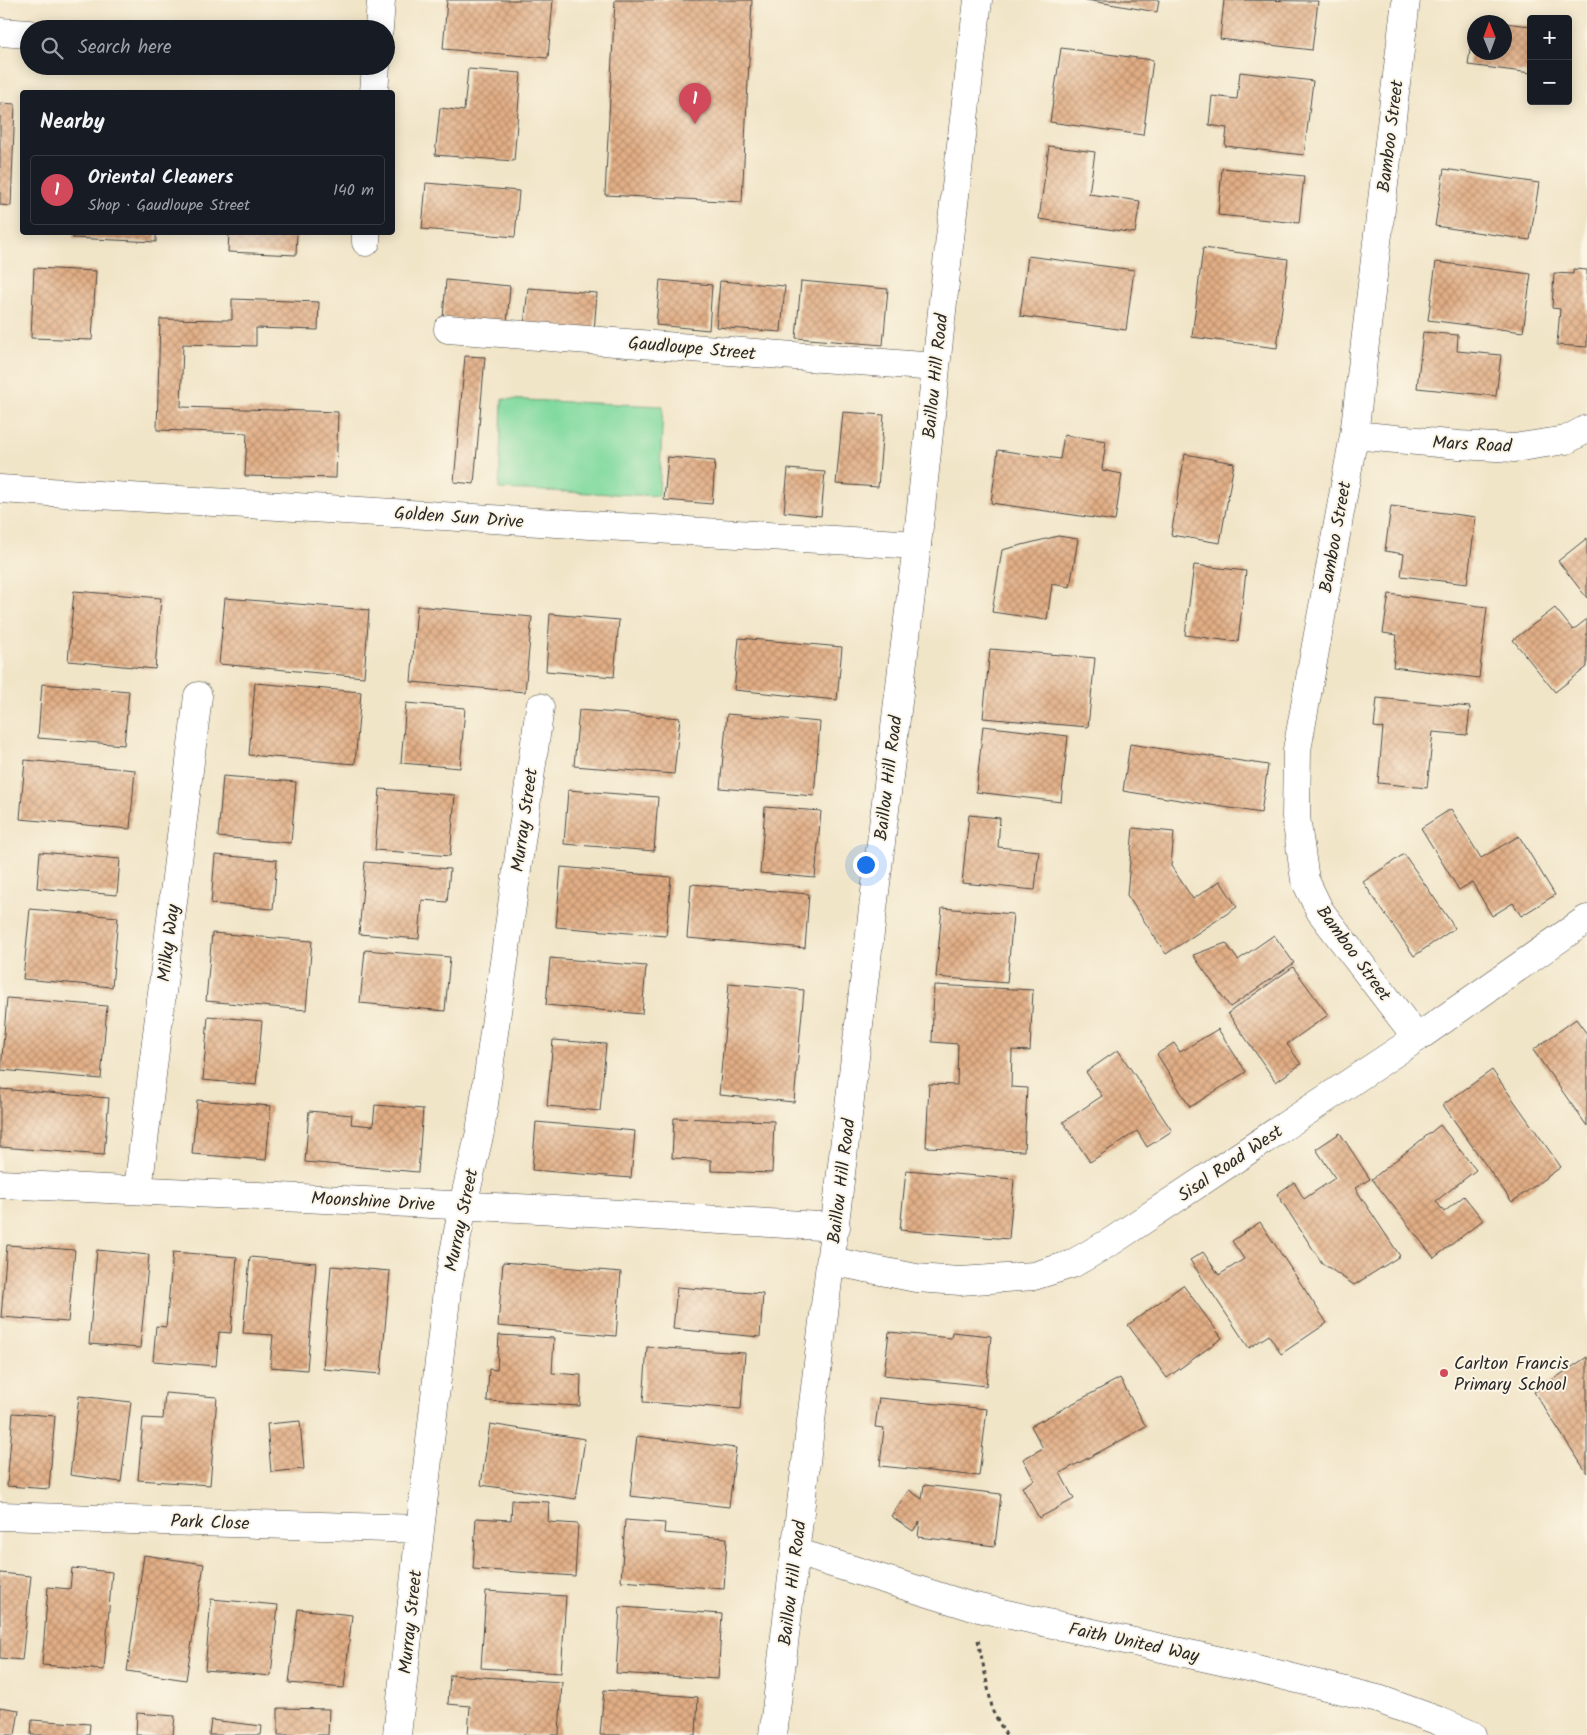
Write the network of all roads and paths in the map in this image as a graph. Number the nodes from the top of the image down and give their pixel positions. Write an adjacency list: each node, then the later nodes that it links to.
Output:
1 (381, 0): 4 (street)
2 (978, 0): 10 (street, Baillou Hill Road)
3 (1406, 0): 12 (street, Bamboo Street)
4 (380, 20)
5 (0, 32): 6 (street)
6 (20, 33)
7 (375, 75): 8 (street)
8 (374, 90)
9 (448, 329): 10 (street, Gaudloupe Street)
10 (935, 368): 14 (street, Baillou Hill Road)
11 (1587, 429): 12 (street, Mars Road)
12 (1354, 435): 18 (street, Bamboo Street)
13 (0, 489): 14 (street, Golden Sun Drive)
14 (917, 545): 22 (street, Baillou Hill Road)
15 (198, 696): 20 (street, Milky Way)
16 (540, 707): 21 (street, Murray Street)
17 (1587, 919): 18 (street, Sisal Road West)
18 (1417, 1038): 23 (street, Sisal Road West)
19 (0, 1184): 20 (street, Moonshine Drive)
20 (138, 1190): 21 (street, Moonshine Drive)
21 (462, 1205): 22 (street, Moonshine Drive); 25 (street, Murray Street)
22 (836, 1227): 23 (street, Baillou Hill Road)
23 (831, 1261): 26 (street, Baillou Hill Road)
24 (0, 1516): 25 (street, Park Close)
25 (420, 1529): 28 (street, Murray Street)
26 (796, 1552): 27 (street, Faith United Way); 29 (street, Baillou Hill Road)
27 (970, 1606): 30 (path); 31 (street, Faith United Way)
28 (397, 1735)
29 (773, 1735)
30 (1006, 1735)
31 (1472, 1735)

